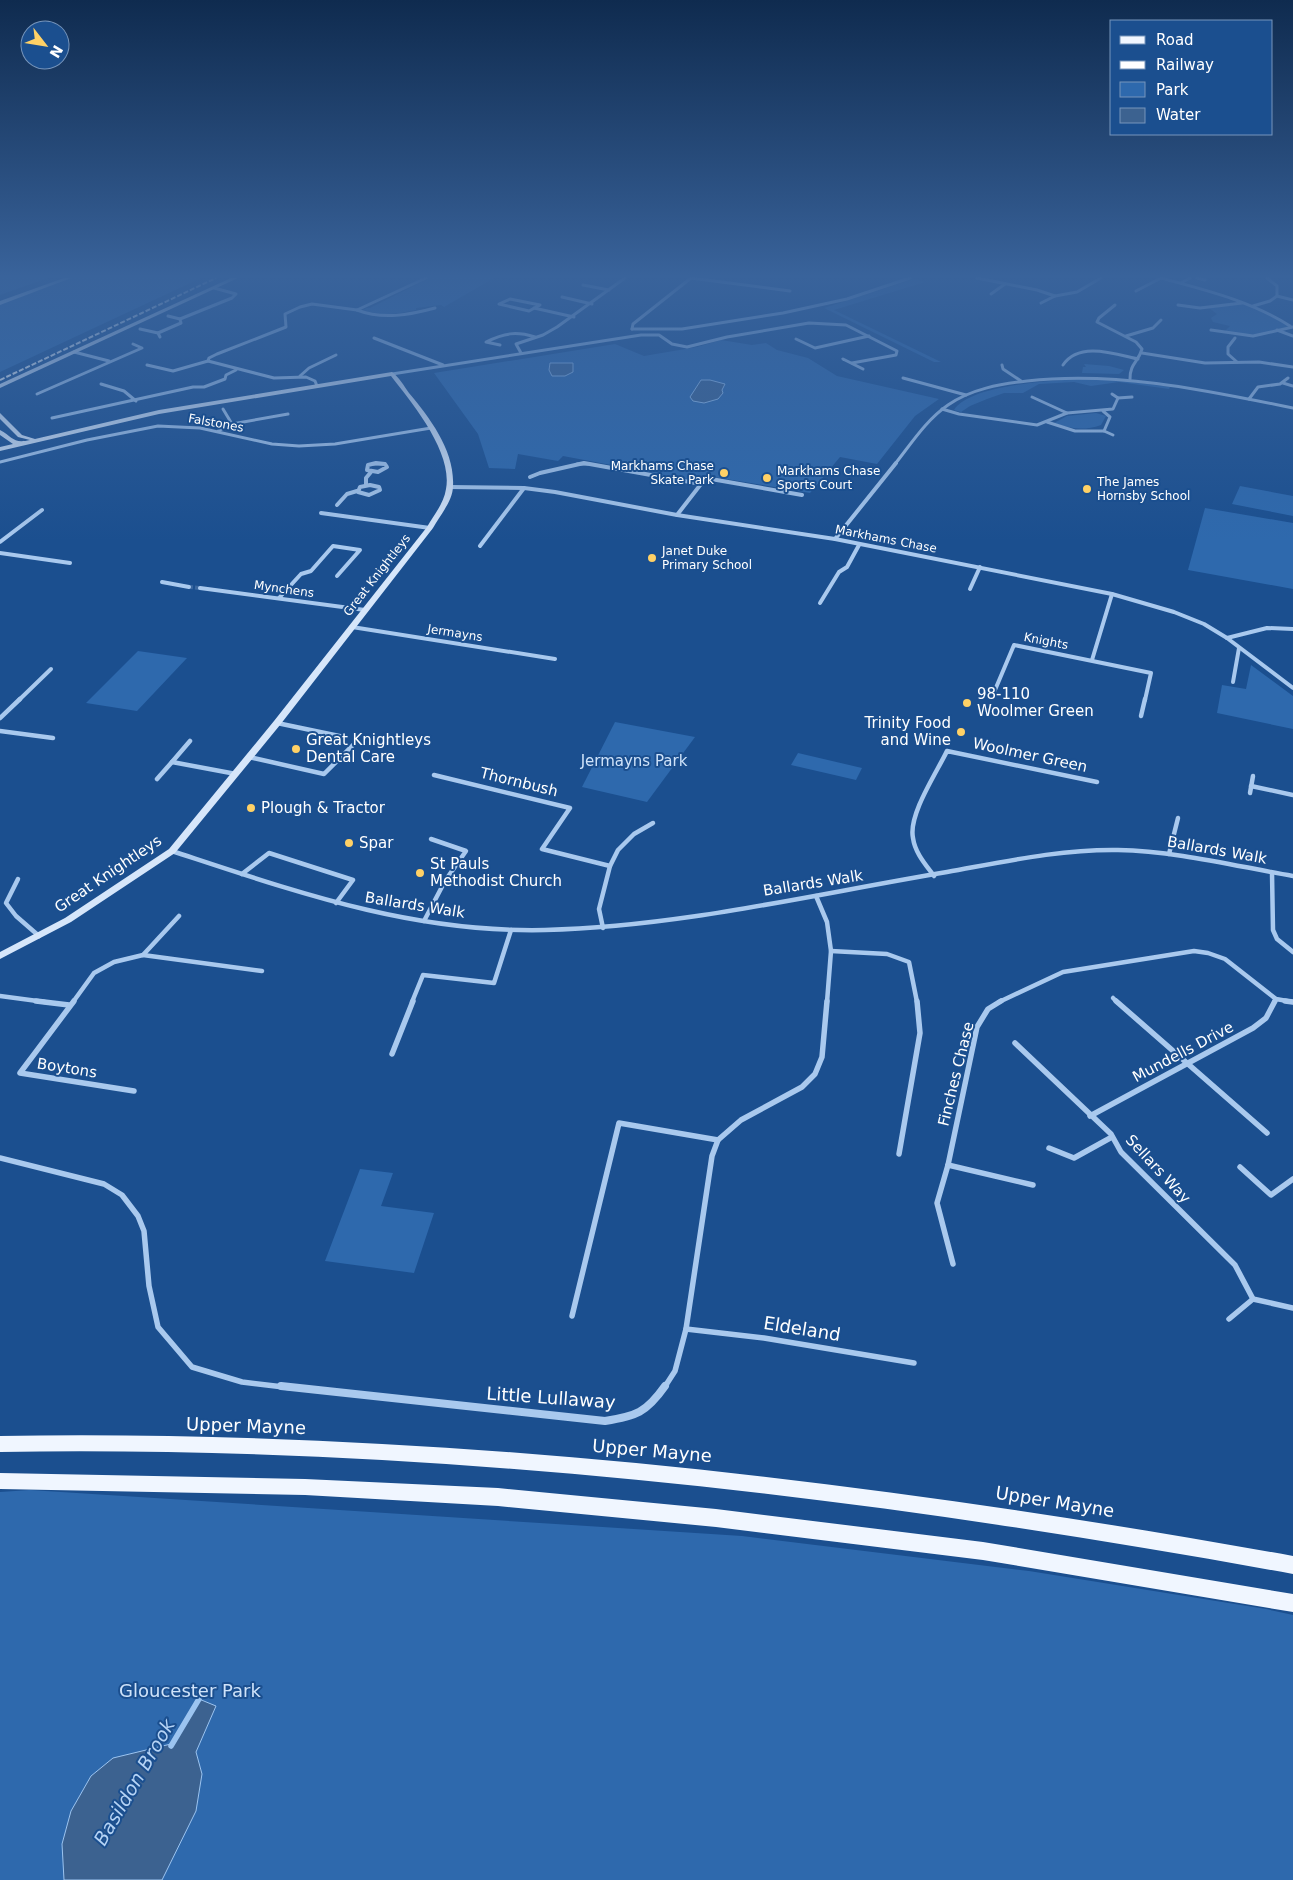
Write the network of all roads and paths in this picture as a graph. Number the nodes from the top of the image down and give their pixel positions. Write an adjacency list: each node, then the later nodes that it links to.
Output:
1 (1002, 365): 19 (street)
2 (47, 366): 22 (street)
3 (52, 366): 25 (street)
4 (101, 366): 26 (street)
5 (150, 366): 6 (street)
6 (193, 366)
7 (221, 366): 13 (street)
8 (314, 366): 15 (street)
9 (445, 366): 14 (street)
10 (857, 366): 12 (street)
11 (1133, 366): 17 (street)
12 (863, 369)
13 (236, 370): 15 (street); 33 (street)
14 (392, 374): 23 (street); 44 (street)
15 (300, 376): 23 (street)
16 (903, 378): 28 (street)
17 (1130, 378): 19 (street); 32 (street)
18 (1288, 378): 20 (street)
19 (1021, 381): 28 (street)
20 (1284, 383): 24 (street); 32 (street)
21 (101, 384): 33 (street)
22 (0, 386)
23 (317, 386): 50 (street)
24 (1293, 386)
25 (0, 392)
26 (37, 394)
27 (1112, 394): 31 (street)
28 (966, 395): 36 (street)
29 (1032, 397): 38 (street)
30 (1132, 397): 31 (street)
31 (1118, 398): 37 (street)
32 (1249, 399): 35 (street)
33 (136, 400): 41 (street)
34 (223, 408): 43 (street)
35 (1293, 408)
36 (942, 409): 42 (street); 70 (street)
37 (1103, 411): 38 (street); 45 (street)
38 (1067, 413): 42 (street)
39 (288, 414): 43 (street)
40 (0, 415): 49 (street)
41 (52, 418)
42 (1047, 422): 45 (street)
43 (232, 424): 46 (street)
44 (431, 428): 46 (street, Falstones); 59 (street)
45 (1104, 430): 48 (street)
46 (218, 431): 54 (street, Falstones)
47 (2, 433): 51 (street); 52 (street)
48 (1113, 435)
49 (20, 436): 50 (street); 51 (street)
50 (42, 438): 51 (street)
51 (19, 444): 53 (street)
52 (0, 446)
53 (0, 450)
54 (0, 462)
55 (371, 472): 55 (street); 58 (street)
56 (530, 477): 57 (street)
57 (701, 484): 62 (street); 68 (street)
58 (366, 485): 61 (street); 61 (street)
59 (450, 488): 60 (street, Markhams Chase); 69 (street, Great Knightleys)
60 (524, 488): 68 (street, Markhams Chase); 73 (street)
61 (357, 490): 63 (street)
62 (802, 495)
63 (337, 505)
64 (333, 509): 67 (street)
65 (42, 510): 71 (street)
66 (321, 513): 67 (street)
67 (329, 514): 69 (street)
68 (677, 515): 70 (street, Markhams Chase)
69 (430, 528): 85 (street, Great Knightleys)
70 (835, 539): 72 (street, Markhams Chase)
71 (0, 542)
72 (860, 545): 76 (street, Markhams Chase); 84 (street)
73 (480, 546)
74 (0, 552): 75 (street)
75 (70, 563)
76 (980, 567): 81 (street); 82 (street, Markhams Chase)
77 (337, 576): 83 (street)
78 (162, 582): 79 (street)
79 (189, 587)
80 (200, 588): 83 (street, Mynchens)
81 (970, 589)
82 (1112, 594): 88 (street, Markhams Chase); 91 (street)
83 (279, 598): 85 (street, Mynchens)
84 (820, 603)
85 (365, 610): 86 (street, Great Knightleys)
86 (352, 627): 90 (street, Jermayns); 98 (street, Great Knightleys)
87 (1293, 630): 88 (street)
88 (1227, 638): 89 (street, Markhams Chase)
89 (1239, 648): 93 (street); 94 (street, Markhams Chase)
90 (555, 659)
91 (1092, 660): 95 (street, Knights); 96 (street, Knights)
92 (51, 669): 97 (street)
93 (1233, 682)
94 (1293, 688)
95 (995, 690)
96 (1141, 716)
97 (0, 718)
98 (277, 723): 100 (street); 104 (street, Great Knightleys)
99 (0, 731): 101 (street)
100 (344, 737)
101 (53, 738)
102 (190, 741): 105 (street)
103 (354, 745): 104 (street)
104 (249, 757): 106 (street, Great Knightleys)
105 (172, 762): 106 (street); 109 (street)
106 (236, 774): 117 (street, Great Knightleys)
107 (434, 775): 119 (street, Thornbush)
108 (1253, 776): 111 (street)
109 (157, 779)
110 (1096, 782): 122 (street, Woolmer Green)
111 (1251, 786): 112 (street); 113 (street)
112 (1250, 792)
113 (1293, 796)
114 (1178, 818): 118 (street)
115 (653, 823): 119 (street)
116 (431, 840): 128 (street)
117 (172, 851): 121 (street, Ballards Walk); 131 (street, Great Knightleys)
118 (1169, 854): 120 (street, Ballards Walk); 122 (street, Ballards Walk)
119 (610, 866): 129 (street)
120 (1272, 873): 123 (street, Ballards Walk); 133 (street)
121 (242, 874): 126 (street, Ballards Walk); 126 (street, Ballards Walk)
122 (934, 876): 125 (street, Ballards Walk)
123 (1293, 876)
124 (18, 879): 131 (street)
125 (816, 896): 129 (street, Ballards Walk); 132 (street)
126 (336, 903): 128 (street, Ballards Walk)
127 (179, 916): 134 (street)
128 (424, 921): 130 (street, Ballards Walk)
129 (603, 928): 130 (street, Ballards Walk)
130 (511, 930): 143 (street)
131 (39, 936): 135 (street, Great Knightleys)
132 (832, 951): 149 (street); 151 (street)
133 (1293, 952)
134 (143, 955): 136 (street, Boytons); 141 (street, Boytons)
135 (0, 956)
136 (262, 972)
137 (0, 996): 141 (street)
138 (1113, 998): 144 (street)
139 (1276, 999): 140 (street, Finches Chase); 144 (street, Mundells Drive); 153 (street, Finches Chase)
140 (1293, 1002)
141 (69, 1005): 145 (street, Boytons)
142 (1015, 1043): 146 (street, Sellars Way)
143 (392, 1054)
144 (1187, 1064): 146 (street, Mundells Drive); 147 (street)
145 (134, 1091)
146 (1090, 1116): 148 (street, Sellars Way)
147 (1267, 1133)
148 (1112, 1137): 150 (street); 158 (street, Sellars Way)
149 (718, 1140): 160 (street); 162 (street, Little Lullaway)
150 (1049, 1148)
151 (899, 1154)
152 (0, 1158): 162 (street, Little Lullaway)
153 (948, 1165): 156 (street); 157 (street, Finches Chase)
154 (1240, 1167): 155 (street)
155 (1293, 1179)
156 (1033, 1185)
157 (953, 1264)
158 (1253, 1299): 159 (street); 161 (street)
159 (1293, 1308)
160 (572, 1316)
161 (1229, 1319)
162 (686, 1329): 163 (street, Eldeland)
163 (914, 1363)
164 (0, 1444): 166 (main road, Upper Mayne)
165 (0, 1481): 167 (main road)
166 (1293, 1565)
167 (1293, 1603)

